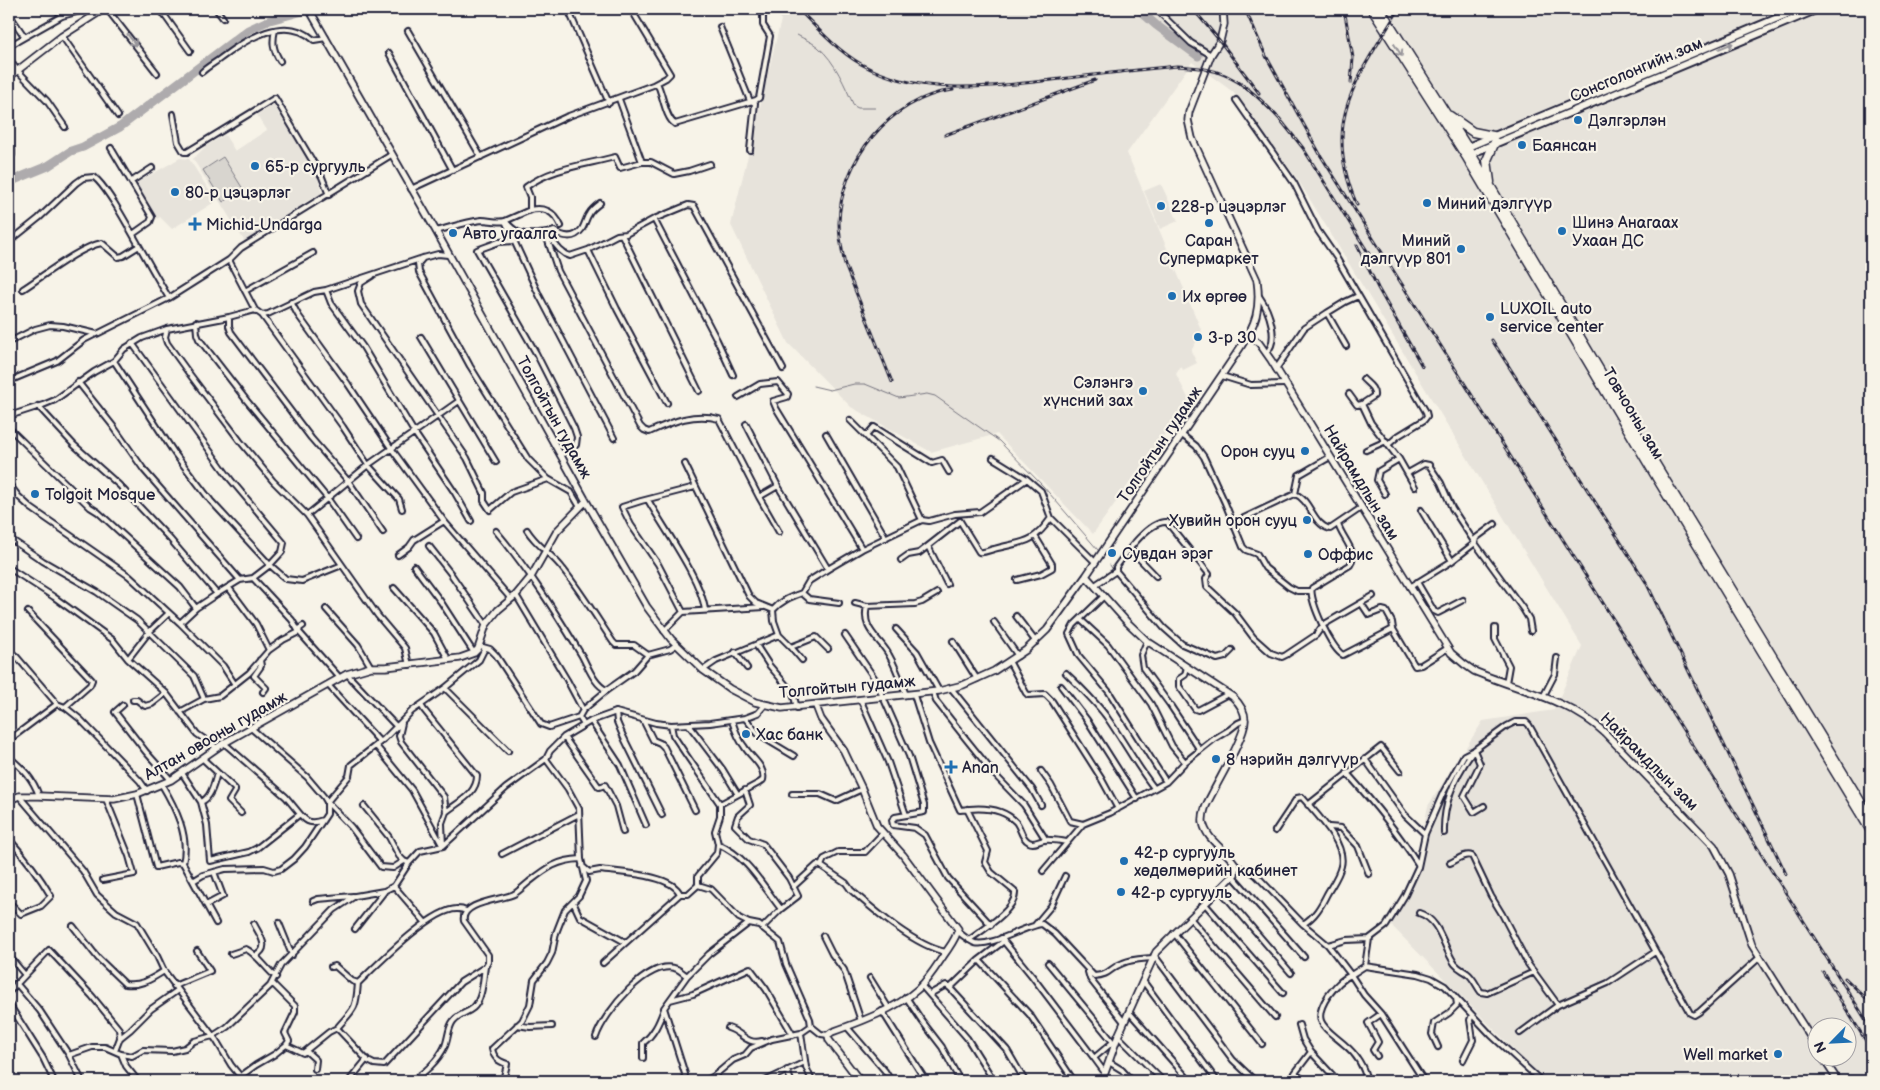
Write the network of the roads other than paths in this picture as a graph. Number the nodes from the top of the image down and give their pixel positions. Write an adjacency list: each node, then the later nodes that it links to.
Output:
1 (56, 9): 18 (street)
2 (88, 9): 18 (street)
3 (104, 9): 25 (main road)
4 (108, 9): 34 (street, one-way to 34)
5 (160, 9): 27 (street)
6 (216, 9): 19 (street)
7 (309, 9): 23 (main road, Толгойтын гудамж)
8 (568, 9): 40 (street)
9 (631, 9): 36 (street)
10 (763, 9): 39 (street)
11 (1156, 9): 29 (street)
12 (1223, 9): 29 (main road, Толгойтын гудамж)
13 (1372, 9): 49 (highway, Товчооны зам, one-way to 49)
14 (1380, 9): 41 (highway, Товчооны зам)
15 (1799, 9): 45 (main road, Сонсголонгийн зам)
16 (1818, 9): 45 (main road, Сонсголонгийн зам, one-way to 16)
17 (9, 14): 24 (street)
18 (62, 16): 24 (street)
19 (223, 18)
20 (720, 27): 39 (street)
21 (276, 30): 23 (street); 31 (street); 33 (street)
22 (408, 31): 51 (street)
23 (324, 35): 50 (main road, Толгойтын гудамж)
24 (24, 36): 26 (street)
25 (62, 36): 32 (main road); 43 (street)
26 (9, 46)
27 (190, 51)
28 (389, 53): 56 (street)
29 (1211, 55): 82 (main road, Толгойтын гудамж)
30 (9, 59): 32 (street)
31 (280, 61)
32 (16, 70): 35 (main road); 44 (street)
33 (202, 72)
34 (157, 73)
35 (9, 77)
36 (656, 84): 37 (street); 39 (street)
37 (619, 99): 40 (street); 53 (street)
38 (1236, 100): 83 (street)
39 (750, 101): 48 (street)
40 (609, 103): 51 (street)
41 (1446, 113): 45 (highway); 49 (highway, Товчооны зам)
42 (173, 114): 60 (street)
43 (118, 116)
44 (65, 127)
45 (1494, 139): 49 (main road, Сонсголонгийн зам); 59 (highway)
46 (9, 146): 52 (street)
47 (111, 148): 57 (street)
48 (750, 150)
49 (1466, 152): 59 (highway, Товчооны зам); 363 (highway, Товчооны зам)
50 (392, 155): 58 (main road, Толгойтын гудамж); 60 (street)
51 (481, 157): 56 (street)
52 (9, 158)
53 (642, 162): 54 (street); 62 (street)
54 (710, 164)
55 (152, 168): 57 (street)
56 (452, 169): 58 (street)
57 (132, 181): 67 (street)
58 (411, 189): 66 (main road, Толгойтын гудамж)
59 (1492, 189): 357 (highway, Товчооны зам)
60 (329, 195): 77 (street)
61 (600, 203): 68 (street)
62 (530, 210): 64 (street); 65 (street)
63 (654, 219): 69 (street); 100 (street); 102 (street)
64 (505, 221): 66 (street); 68 (street); 70 (street)
65 (561, 226)
66 (436, 231): 75 (main road, Толгойтын гудамж)
67 (132, 234): 71 (street); 72 (street)
68 (546, 234): 73 (street); 146 (street)
69 (622, 235): 73 (street); 108 (street)
70 (514, 241): 124 (street); 128 (street)
71 (9, 242)
72 (139, 246): 79 (street); 84 (street)
73 (588, 250): 112 (street)
74 (313, 253): 81 (street)
75 (448, 255): 76 (street); 128 (main road, Толгойтын гудамж)
76 (423, 258): 78 (street); 137 (street)
77 (229, 260): 81 (street); 84 (street)
78 (372, 276): 80 (street); 116 (street)
79 (23, 289)
80 (326, 290): 85 (street); 120 (street)
81 (245, 291): 86 (street)
82 (1259, 296): 93 (main road, Толгойтын гудамж); 98 (street)
83 (1358, 296): 87 (street); 125 (street)
84 (169, 298): 92 (street)
85 (291, 302): 88 (street); 126 (street)
86 (255, 310): 88 (street); 89 (street)
87 (1327, 313): 97 (street); 101 (street)
88 (262, 315): 134 (street)
89 (229, 317): 90 (street); 139 (street)
90 (196, 322): 91 (street); 147 (street)
91 (167, 329): 96 (street); 155 (street)
92 (97, 334): 95 (street); 105 (street)
93 (1249, 335): 98 (main road, Найрамдлын зам); 103 (main road, Толгойтын гудамж)
94 (421, 337): 111 (street)
95 (9, 342)
96 (132, 343): 99 (street); 182 (street)
97 (1346, 346)
98 (1266, 353): 101 (main road, Найрамдлын зам)
99 (114, 361): 106 (street); 182 (street)
100 (783, 369)
101 (1276, 369): 107 (main road, Найрамдлын зам)
102 (733, 375)
103 (1222, 376): 107 (street); 122 (main road, Толгойтын гудамж)
104 (1363, 379): 113 (street)
105 (9, 381)
106 (78, 382): 114 (street); 192 (street)
107 (1286, 384): 129 (main road, Найрамдлын зам)
108 (699, 391)
109 (1349, 394): 113 (street)
110 (738, 397): 175 (street)
111 (459, 401): 116 (street); 132 (street)
112 (667, 403)
113 (1362, 404): 125 (street)
114 (38, 406): 115 (street); 203 (street)
115 (9, 416)
116 (437, 417): 120 (street); 137 (street)
117 (850, 420): 123 (street)
118 (746, 424): 141 (street)
119 (9, 428): 213 (street)
120 (414, 432): 126 (street); 157 (street)
121 (826, 434): 170 (street)
122 (1182, 435): 161 (street); 181 (main road, Толгойтын гудамж)
123 (866, 436): 135 (street); 158 (street)
124 (614, 438)
125 (1387, 443): 127 (street); 131 (street)
126 (391, 448): 134 (street); 160 (street)
127 (1366, 450)
128 (560, 454): 149 (main road, Толгойтын гудамж)
129 (1330, 457): 144 (street); 151 (main road, Найрамдлын зам)
130 (993, 458): 138 (street)
131 (1399, 459): 136 (street); 145 (street)
132 (496, 462)
133 (685, 464): 143 (street)
134 (368, 465): 139 (street); 152 (street)
135 (949, 472)
136 (1408, 473): 142 (street); 172 (street)
137 (548, 478): 150 (street)
138 (1027, 479): 154 (street); 156 (street)
139 (349, 482): 147 (street); 166 (street)
140 (9, 484): 219 (street)
141 (778, 486): 146 (street); 186 (street)
142 (1415, 487)
143 (695, 488): 148 (street); 212 (street)
144 (1295, 494): 161 (street); 162 (street)
145 (1385, 494)
146 (759, 497): 167 (street)
147 (328, 499): 155 (street); 171 (street)
148 (648, 500): 215 (street); 218 (street)
149 (586, 501): 150 (main road); 230 (main road, Толгойтын гудамж)
150 (580, 506): 177 (main road)
151 (1361, 508): 162 (street); 197 (main road, Найрамдлын зам)
152 (402, 510)
153 (1421, 510): 180 (street)
154 (958, 514): 158 (street); 159 (street)
155 (307, 515): 183 (street)
156 (1051, 518): 168 (street); 181 (street)
157 (471, 520)
158 (922, 520): 170 (street)
159 (960, 521): 168 (street); 174 (street)
160 (444, 522): 178 (street); 206 (street)
161 (1233, 523): 200 (street)
162 (1338, 524): 200 (street)
163 (1495, 524): 172 (street)
164 (527, 530): 177 (street)
165 (496, 531): 190 (street)
166 (383, 532)
167 (779, 532)
168 (1035, 536): 193 (street)
169 (9, 538): 232 (street)
170 (886, 538): 175 (street)
171 (356, 539)
172 (1475, 543): 180 (street); 231 (street)
173 (429, 546): 224 (street)
174 (928, 546): 179 (street); 195 (street)
175 (862, 549): 186 (street)
176 (1130, 549): 187 (street); 189 (street); 225 (street)
177 (546, 550): 190 (main road); 250 (street)
178 (398, 555)
179 (900, 560)
180 (1452, 561): 194 (street)
181 (1094, 562): 188 (main road, Толгойтын гудамж)
182 (270, 565): 183 (street); 191 (street)
183 (342, 565): 258 (street)
184 (414, 566): 249 (street)
185 (9, 568): 253 (street)
186 (828, 569): 201 (street)
187 (1116, 571): 196 (street); 246 (street)
188 (1086, 576): 196 (main road); 238 (main road, Толгойтын гудамж)
189 (1156, 576)
190 (532, 577): 206 (main road); 273 (street)
191 (253, 578): 192 (street); 233 (street)
192 (240, 580): 198 (street)
193 (1017, 580)
194 (1417, 582): 197 (street); 207 (street)
195 (947, 584)
196 (1095, 585): 204 (main road)
197 (1410, 587): 244 (main road, Найрамдлын зам)
198 (229, 588): 203 (street); 245 (street)
199 (394, 588): 254 (street)
200 (1311, 591): 225 (street)
201 (802, 593): 208 (street); 216 (street)
202 (937, 593): 211 (street)
203 (216, 594): 213 (street)
204 (1104, 596): 221 (street); 236 (main road)
205 (1373, 596): 210 (street)
206 (514, 597): 224 (main road); 292 (street)
207 (1463, 600)
208 (839, 603)
209 (855, 603): 211 (street)
210 (1361, 603): 225 (street); 229 (street)
211 (867, 606): 278 (street)
212 (764, 607): 215 (street); 216 (street)
213 (196, 608): 223 (street)
214 (326, 609): 259 (street)
215 (705, 610): 218 (street)
216 (773, 610): 234 (street)
217 (28, 612): 290 (street)
218 (683, 612): 230 (street)
219 (169, 613): 223 (street); 232 (street)
220 (1016, 616): 238 (street)
221 (1081, 620): 320 (street); 327 (street)
222 (994, 622): 251 (street)
223 (180, 623): 267 (street)
224 (486, 625): 241 (main road)
225 (1323, 625): 229 (street)
226 (303, 626): 233 (street)
227 (1495, 628): 268 (street)
228 (896, 629): 275 (street)
229 (1393, 629): 244 (street)
230 (664, 631): 239 (main road, Толгойтын гудамж)
231 (1531, 631)
232 (149, 632): 253 (street); 282 (street)
233 (299, 632): 245 (street); 265 (street)
234 (779, 635): 240 (street); 242 (street)
235 (845, 635): 281 (street)
236 (1147, 640): 260 (main road); 312 (street)
237 (953, 641): 266 (street)
238 (1036, 642): 251 (main road, Толгойтын гудамж)
239 (676, 645): 250 (street); 262 (main road, Толгойтын гудамж)
240 (756, 645): 248 (street); 291 (street)
241 (482, 647): 249 (main road); 271 (street); 295 (street)
242 (791, 647): 243 (street); 256 (street)
243 (828, 648)
244 (1448, 648): 268 (main road, Найрамдлын зам)
245 (269, 650): 255 (street)
246 (1232, 650)
247 (9, 651): 285 (street)
248 (736, 652): 261 (street); 262 (street)
249 (474, 653): 254 (main road, Алтан овооны гудамж)
250 (648, 655): 273 (street)
251 (1018, 656): 257 (main road, Толгойтын гудамж)
252 (1557, 658): 280 (street)
253 (128, 659): 276 (street)
254 (448, 659): 258 (main road, Алтан овооны гудамж)
255 (260, 660): 267 (street); 274 (street)
256 (802, 660)
257 (1009, 662): 266 (main road, Толгойтын гудамж); 349 (street)
258 (410, 664): 259 (main road, Алтан овооны гудамж)
259 (371, 667): 264 (main road, Алтан овооны гудамж)
260 (1187, 667): 277 (main road); 277 (street)
261 (747, 668)
262 (703, 670): 288 (main road, Толгойтын гудамж)
263 (1066, 673): 329 (street)
264 (348, 674): 265 (main road, Алтан овооны гудамж); 305 (street)
265 (340, 678): 269 (main road, Алтан овооны гудамж)
266 (977, 679): 272 (main road, Толгойтын гудамж)
267 (234, 683): 282 (street)
268 (1506, 683): 280 (main road, Найрамдлын зам)
269 (328, 684): 306 (main road, Алтан овооны гудамж); 310 (street)
270 (1061, 686): 339 (street)
271 (445, 688): 287 (street); 314 (street)
272 (951, 688): 275 (main road, Толгойтын гудамж); 344 (street)
273 (607, 690): 292 (street)
274 (263, 692)
275 (936, 692): 279 (main road, Толгойтын гудамж); 369 (street)
276 (166, 693): 283 (street); 293 (street)
277 (1228, 694): 298 (main road)
278 (906, 695): 279 (main road, Толгойтын гудамж); 281 (main road, Толгойтын гудамж)
279 (914, 695): 348 (street)
280 (1543, 697): 434 (main road, Найрамдлын зам)
281 (883, 698): 284 (main road, Толгойтын гудамж); 356 (street)
282 (204, 699): 293 (street)
283 (134, 700)
284 (861, 701): 289 (main road, Толгойтын гудамж); 356 (street)
285 (57, 704): 290 (street); 308 (street)
286 (122, 705): 326 (street)
287 (421, 705): 299 (street); 352 (street)
288 (765, 705): 291 (main road, Толгойтын гудамж); 296 (street)
289 (816, 706): 291 (main road, Толгойтын гудамж); 330 (main road)
290 (66, 707): 332 (street)
291 (797, 708)
292 (583, 710): 295 (street)
293 (180, 712): 311 (street)
294 (616, 712): 297 (street); 300 (street); 355 (street)
295 (579, 717): 302 (street)
296 (744, 718): 301 (street); 315 (street)
297 (644, 720): 303 (street); 350 (street)
298 (1245, 720): 312 (street); 382 (main road)
299 (403, 721): 305 (street); 352 (street)
300 (591, 721): 302 (street); 360 (street)
301 (732, 721): 304 (street); 331 (street)
302 (584, 725): 307 (street)
303 (671, 725): 304 (street); 343 (street)
304 (689, 725): 334 (street)
305 (397, 727): 310 (street)
306 (251, 728): 309 (main road, Алтан овооны гудамж); 342 (street)
307 (564, 737): 319 (street); 364 (street)
308 (9, 740)
309 (224, 743): 311 (main road, Алтан овооны гудамж); 353 (street)
310 (378, 744): 342 (street); 372 (street)
311 (217, 748): 317 (main road, Алтан овооны гудамж)
312 (1200, 750): 320 (street)
313 (1474, 750): 347 (street); 366 (street); 367 (street); 427 (street)
314 (508, 751)
315 (794, 756)
316 (9, 757): 337 (street)
317 (203, 759): 323 (street); 325 (main road, Алтан овооны гудамж)
318 (1365, 759): 322 (street); 324 (street); 367 (street)
319 (546, 760): 354 (street); 372 (street)
320 (1185, 762): 327 (street)
321 (1041, 771): 359 (street)
322 (1400, 771)
323 (217, 773): 341 (street); 351 (street)
324 (1347, 773): 345 (street); 379 (street)
325 (182, 774): 326 (main road, Алтан овооны гудамж); 341 (street)
326 (171, 780): 328 (main road, Алтан овооны гудамж)
327 (1166, 782): 329 (street)
328 (162, 785): 332 (main road, Алтан овооны гудамж); 376 (street)
329 (1154, 788): 339 (street)
330 (862, 789): 335 (street); 365 (main road)
331 (745, 790): 334 (street); 392 (street)
332 (147, 791): 333 (main road, Алтан овооны гудамж)
333 (137, 794): 338 (main road, Алтан овооны гудамж); 376 (street)
334 (737, 794): 343 (street)
335 (792, 794)
336 (19, 796): 337 (main road, Алтан овооны гудамж); 340 (main road, Алтан овооны гудамж); 442 (street)
337 (39, 796): 338 (main road, Алтан овооны гудамж)
338 (106, 799): 388 (street)
339 (1137, 799): 349 (street)
340 (9, 800)
341 (200, 802): 353 (street)
342 (327, 802): 358 (street); 375 (street)
343 (720, 804): 371 (street)
344 (1041, 805)
345 (1308, 805): 361 (street); 362 (street)
346 (364, 806): 375 (street)
347 (1484, 806)
348 (967, 809): 369 (street); 412 (street)
349 (1118, 809): 359 (street)
350 (695, 810)
351 (241, 812)
352 (446, 812): 372 (street)
353 (300, 814): 358 (street)
354 (579, 814): 373 (street); 374 (street)
355 (662, 815)
356 (906, 815): 412 (street)
357 (1871, 819)
358 (323, 820): 384 (street)
359 (1083, 824): 370 (street)
360 (646, 825)
361 (1329, 827): 385 (street); 411 (street)
362 (1275, 830)
363 (1871, 831)
364 (622, 832)
365 (883, 833): 381 (street); 417 (main road)
366 (1444, 833)
367 (1425, 834): 379 (street)
368 (9, 839): 398 (street)
369 (1046, 840): 370 (street)
370 (1067, 842): 383 (street)
371 (718, 844): 390 (street); 402 (street)
372 (443, 846): 377 (street)
373 (502, 854)
374 (581, 859): 380 (street); 403 (street)
375 (404, 861): 377 (street)
376 (183, 863): 389 (street)
377 (409, 863): 391 (street)
378 (1450, 863): 444 (street)
379 (1418, 864): 420 (street)
380 (582, 866): 395 (street); 399 (street)
381 (821, 866): 392 (street); 426 (street)
382 (1236, 867): 387 (main road); 411 (street)
383 (1043, 871)
384 (214, 872): 389 (street); 401 (street)
385 (1370, 874)
386 (1065, 876): 413 (street)
387 (1233, 876): 393 (main road); 433 (street)
388 (103, 880)
389 (193, 881): 401 (street)
390 (698, 885): 395 (street); 409 (street)
391 (394, 886): 394 (street); 406 (street)
392 (793, 887): 402 (street)
393 (1220, 890): 400 (main road); 443 (street)
394 (385, 891): 396 (street); 416 (street)
395 (680, 894): 423 (street)
396 (355, 896): 397 (street); 429 (street)
397 (313, 901)
398 (9, 902)
399 (573, 902): 423 (street); 474 (street)
400 (1205, 904): 405 (main road); 458 (street)
401 (206, 905): 407 (street)
402 (781, 909): 415 (street)
403 (466, 911): 406 (street); 440 (street)
404 (1419, 913): 444 (street)
405 (1190, 918): 418 (main road); 471 (street)
406 (425, 922): 453 (street)
407 (216, 923)
408 (278, 923): 429 (street)
409 (749, 923): 415 (street); 447 (street)
410 (254, 924): 431 (street)
411 (1303, 924): 424 (street)
412 (992, 925): 421 (street)
413 (1035, 925): 422 (street); 441 (street)
414 (73, 926): 442 (street)
415 (762, 928): 477 (street)
416 (355, 930)
417 (958, 932): 421 (street); 426 (main road)
418 (1174, 933): 432 (main road); 491 (street)
419 (823, 936): 472 (street)
420 (1369, 939): 424 (street); 438 (street)
421 (969, 940): 422 (street)
422 (1002, 940): 435 (street); 501 (street)
423 (625, 942): 436 (street)
424 (1328, 945): 446 (street)
425 (197, 951): 455 (street)
426 (946, 952): 454 (main road)
427 (1655, 952): 434 (street); 464 (street)
428 (231, 954): 431 (street)
429 (292, 955): 448 (street)
430 (9, 956): 445 (street)
431 (255, 956): 448 (street)
432 (1153, 957): 441 (street); 450 (main road); 539 (street)
433 (1304, 957)
434 (1759, 958): 484 (main road, Найрамдлын зам)
435 (979, 960): 456 (street); 533 (street)
436 (603, 963)
437 (1048, 963): 501 (street)
438 (1365, 966): 446 (street); 460 (street)
439 (331, 967): 453 (street)
440 (486, 967): 502 (street); 519 (street)
441 (1088, 970): 473 (street)
442 (164, 971): 455 (street)
443 (1291, 972)
444 (1534, 972): 464 (street)
445 (25, 975): 451 (street); 489 (street)
446 (1351, 975): 469 (street); 543 (street)
447 (687, 976): 462 (street); 488 (street)
448 (276, 977): 452 (street)
449 (870, 978): 465 (street)
450 (1143, 981): 468 (main road); 538 (street)
451 (16, 983): 457 (street); 498 (street)
452 (272, 983): 486 (street); 492 (street)
453 (358, 983): 479 (street)
454 (921, 985): 459 (street); 461 (main road)
455 (176, 988): 486 (street); 489 (street)
456 (950, 988): 459 (street); 532 (street)
457 (9, 992)
458 (1283, 993)
459 (930, 994): 531 (street)
460 (1455, 996): 470 (street); 493 (street)
461 (906, 997): 465 (main road); 530 (street)
462 (670, 1000): 466 (street); 483 (street)
463 (9, 1004): 513 (street)
464 (1558, 1005): 482 (street)
465 (888, 1007): 467 (main road)
466 (664, 1008): 500 (street); 521 (street)
467 (882, 1011): 472 (main road); 529 (street)
468 (1129, 1012): 473 (main road); 537 (street)
469 (1381, 1014): 499 (street); 544 (street)
470 (1472, 1015): 503 (street); 545 (street)
471 (1275, 1017)
472 (862, 1021): 478 (main road)
473 (1124, 1022): 487 (main road)
474 (517, 1025): 476 (street); 520 (street)
475 (1299, 1025): 496 (street)
476 (552, 1026)
477 (811, 1026): 481 (street); 485 (street)
478 (847, 1026): 485 (main road); 528 (street)
479 (337, 1028): 495 (street); 502 (street)
480 (728, 1028): 490 (street)
481 (800, 1033): 483 (street); 504 (street)
482 (1520, 1033)
483 (793, 1034): 490 (street)
484 (1808, 1034)
485 (828, 1035): 527 (main road)
486 (213, 1036): 497 (street); 512 (street)
487 (1118, 1036): 505 (main road); 536 (street)
488 (596, 1037)
489 (120, 1038): 494 (street)
490 (772, 1039): 511 (street)
491 (1262, 1044)
492 (286, 1045): 495 (street); 512 (street)
493 (1438, 1047)
494 (115, 1051): 497 (street); 498 (street)
495 (306, 1051): 507 (street)
496 (1311, 1052): 510 (street); 542 (street)
497 (121, 1054): 515 (street)
498 (69, 1056): 514 (street)
499 (1377, 1056)
500 (643, 1058)
501 (1094, 1058): 509 (street)
502 (367, 1059): 518 (street)
503 (1463, 1060)
504 (805, 1062): 508 (street); 526 (street)
505 (1109, 1062): 509 (main road); 535 (street)
506 (1830, 1068): 546 (main road)
507 (315, 1069)
508 (787, 1070): 524 (street); 525 (street)
509 (1105, 1073): 534 (main road)
510 (1295, 1073): 540 (street); 541 (street)
511 (714, 1076): 522 (street); 523 (street)
512 (241, 1077): 516 (street); 517 (street)
513 (54, 1081)
514 (82, 1081)
515 (138, 1081)
516 (234, 1081)
517 (244, 1081)
518 (349, 1081)
519 (410, 1081)
520 (503, 1081)
521 (684, 1081)
522 (705, 1081)
523 (718, 1081)
524 (765, 1081)
525 (791, 1081)
526 (812, 1081)
527 (860, 1081)
528 (891, 1081)
529 (926, 1081)
530 (960, 1081)
531 (994, 1081)
532 (1025, 1081)
533 (1074, 1081)
534 (1103, 1081)
535 (1132, 1081)
536 (1162, 1081)
537 (1190, 1081)
538 (1217, 1081)
539 (1256, 1081)
540 (1290, 1081)
541 (1305, 1081)
542 (1338, 1081)
543 (1367, 1081)
544 (1424, 1081)
545 (1541, 1081)
546 (1838, 1081)

